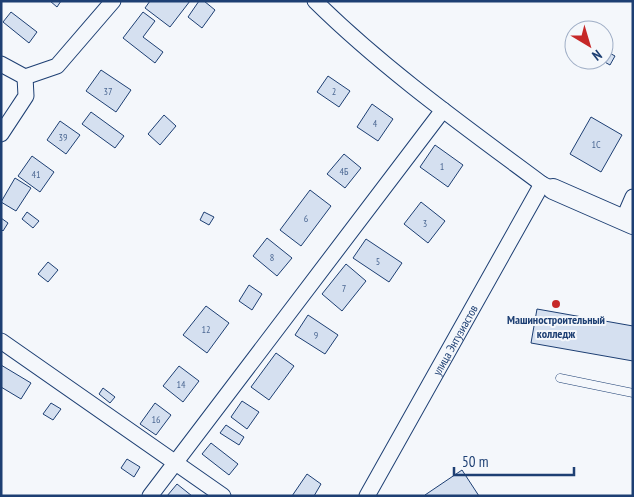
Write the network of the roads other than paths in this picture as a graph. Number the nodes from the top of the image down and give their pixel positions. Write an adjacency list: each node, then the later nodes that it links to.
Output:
1 (113, 1): 4 (street)
2 (314, 1): 5 (street)
3 (1, 64): 4 (street)
4 (25, 77): 6 (street)
5 (443, 110): 7 (street); 13 (street)
6 (1, 134)
7 (547, 186): 9 (street); 16 (street, улица Энтузиастов)
8 (633, 197): 9 (street)
9 (628, 222)
10 (1, 341): 13 (street)
11 (560, 378): 12 (lane)
12 (633, 393)
13 (173, 462): 14 (street); 15 (street)
14 (150, 496)
15 (223, 496)
16 (367, 496)

